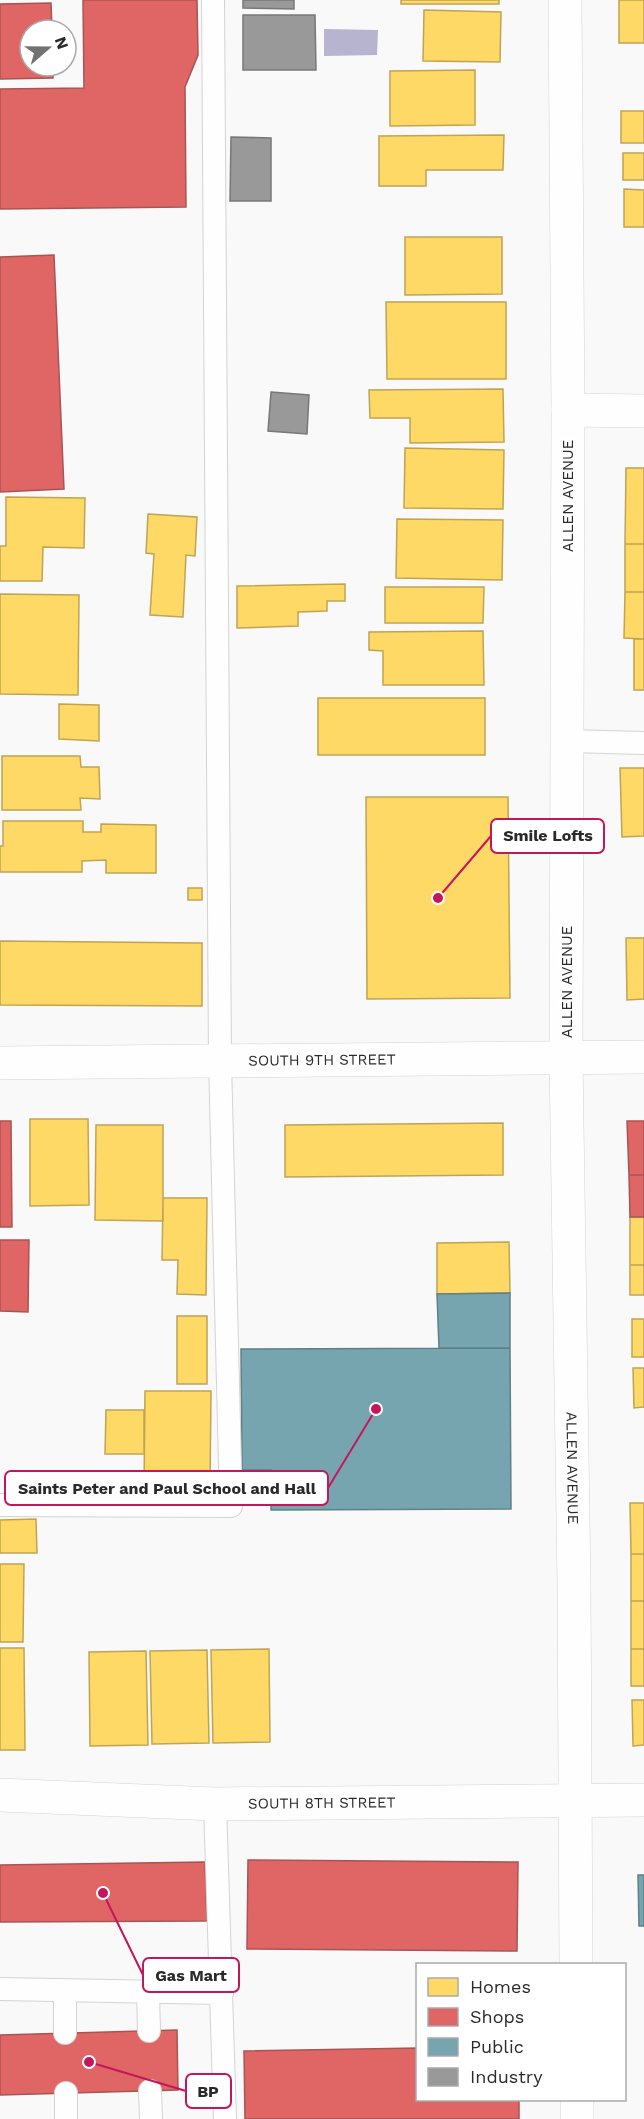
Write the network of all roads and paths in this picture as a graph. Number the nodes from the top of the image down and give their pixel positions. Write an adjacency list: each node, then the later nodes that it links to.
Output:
1 (213, 0): 9 (lane)
2 (565, 0): 3 (street, ALLEN AVENUE)
3 (568, 410): 4 (street); 5 (street, ALLEN AVENUE)
4 (644, 411)
5 (568, 741): 6 (lane); 7 (street, ALLEN AVENUE)
6 (644, 743)
7 (567, 1057): 8 (street, SOUTH 9TH STREET); 9 (street, SOUTH 9TH STREET); 14 (street, ALLEN AVENUE)
8 (644, 1057)
9 (220, 1060): 10 (street, SOUTH 9TH STREET); 11 (lane)
10 (0, 1063)
11 (0, 1505)
12 (0, 1795): 15 (street, SOUTH 8TH STREET)
13 (644, 1800): 14 (street, SOUTH 8TH STREET)
14 (575, 1801): 15 (street, SOUTH 8TH STREET); 16 (street, ALLEN AVENUE)
15 (215, 1804): 20 (lane)
16 (576, 1963)
17 (0, 1989): 18 (lane)
18 (65, 1990): 19 (lane); 22 (lane)
19 (148, 1991): 20 (lane); 21 (lane)
20 (222, 1993): 28 (lane)
21 (149, 2031)
22 (65, 2033)
23 (150, 2091): 27 (lane)
24 (66, 2093): 26 (lane)
25 (577, 2101): 29 (street)
26 (66, 2119)
27 (151, 2119)
28 (225, 2119)
29 (577, 2119)

